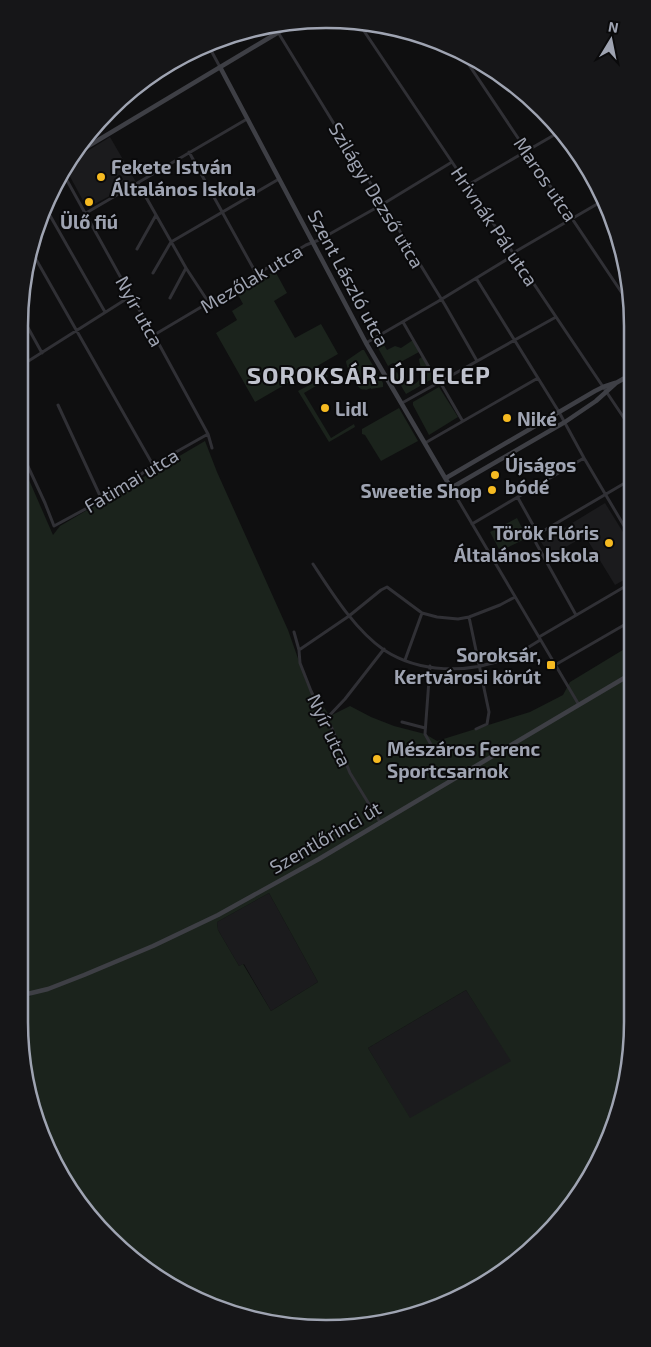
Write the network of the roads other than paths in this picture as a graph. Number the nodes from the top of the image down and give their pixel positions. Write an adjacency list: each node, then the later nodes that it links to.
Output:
1 (363, 30): 12 (street, Hrivnák Pál utca)
2 (279, 31): 17 (street, Szilágyi Dezső utca)
3 (275, 32): 6 (street)
4 (211, 50): 6 (street, Szent László utca)
5 (468, 64): 10 (street, Maros utca)
6 (220, 68): 7 (street, Szent László utca); 9 (street)
7 (247, 118): 11 (street); 14 (street, Szent László utca)
8 (555, 135): 10 (street)
9 (87, 147)
10 (527, 151): 16 (street); 23 (street, Maros utca)
11 (189, 152): 15 (street); 19 (street)
12 (452, 162): 16 (street, Hrivnák Pál utca); 17 (street, Mezőlak utca)
13 (66, 178): 21 (street, Nyír utca)
14 (279, 179): 19 (street); 25 (street, Szent László utca)
15 (138, 183): 21 (street); 22 (street)
16 (468, 185): 27 (street, Hrivnák Pál utca)
17 (383, 204): 25 (street, Mezőlak utca); 36 (street, Szilágyi Dezső utca)
18 (598, 204): 23 (street)
19 (223, 212): 24 (street); 31 (street)
20 (49, 213): 38 (street)
21 (86, 213): 34 (street, Nyír utca)
22 (156, 214): 24 (street); 26 (street)
23 (572, 218): 27 (street); 33 (street, Maros utca)
24 (171, 242): 29 (street); 30 (street)
25 (313, 242): 31 (street, Mezőlak utca); 45 (street, Szent László utca)
26 (138, 250)
27 (514, 254): 32 (street); 39 (street, Hrivnák Pál utca)
28 (35, 258): 42 (street)
29 (186, 268): 35 (street); 37 (street)
30 (153, 273)
31 (257, 275): 37 (street, Mezőlak utca)
32 (476, 278): 36 (street); 44 (street)
33 (622, 292)
34 (131, 296): 38 (street); 43 (street, Nyír utca)
35 (170, 298)
36 (441, 299): 40 (street); 47 (street, Szilágyi Dezső utca)
37 (209, 304): 43 (street, Mezőlak utca)
38 (105, 312): 42 (street)
39 (556, 317): 44 (street); 53 (street, Hrivnák Pál utca)
40 (403, 322): 45 (street); 51 (street)
41 (28, 328): 46 (street)
42 (76, 331): 46 (street); 65 (street)
43 (154, 335): 61 (street, Nyír utca)
44 (515, 340): 47 (street); 49 (street)
45 (366, 343): 55 (street, Szent László utca)
46 (42, 353): 48 (street)
47 (477, 361): 51 (street)
48 (28, 362)
49 (538, 378): 57 (street); 59 (street)
50 (624, 378): 52 (street)
51 (439, 383): 55 (street); 59 (street)
52 (616, 383): 53 (street); 54 (street)
53 (603, 387): 54 (street, Hrivnák Pál utca); 57 (street)
54 (607, 392): 58 (street, Hrivnák Pál utca); 60 (street)
55 (402, 403): 62 (street, Szent László utca)
56 (58, 405): 72 (street)
57 (559, 412): 60 (street); 67 (street)
58 (624, 418)
59 (462, 421): 62 (street)
60 (565, 422): 64 (street); 69 (street)
61 (208, 434): 63 (street, Nyír utca); 65 (street, Fatimai utca)
62 (425, 443): 67 (street, Szent László utca)
63 (212, 448)
64 (584, 458): 70 (street); 71 (street)
65 (153, 465): 72 (street, Fatimai utca)
66 (28, 467): 72 (street, Fatimai utca)
67 (446, 478): 69 (street, Szent László utca)
68 (624, 484): 70 (street)
69 (451, 488): 73 (street, Szent László utca)
70 (606, 494): 74 (street); 75 (street)
71 (518, 498): 73 (street); 75 (street)
72 (102, 500)
73 (472, 524): 78 (street, Szent László utca)
74 (624, 524)
75 (538, 534): 80 (street)
76 (313, 564): 81 (street)
77 (624, 587): 80 (street)
78 (515, 597): 82 (street); 85 (street, Szent László utca)
79 (422, 613): 81 (street); 82 (street); 88 (street)
80 (576, 615): 85 (street)
81 (349, 616): 86 (street); 87 (street)
82 (469, 617): 91 (street)
83 (624, 625): 89 (street)
84 (294, 632): 87 (street, Nyír utca)
85 (540, 639): 89 (street, Szent László utca); 91 (street)
86 (384, 649): 88 (street); 94 (street)
87 (299, 650): 94 (street, Nyír utca)
88 (405, 660): 90 (street)
89 (555, 665): 93 (street, Szent László utca)
90 (430, 666): 91 (street); 96 (street)
91 (479, 666): 97 (street)
92 (624, 678): 93 (street, Szentlőrinci út)
93 (579, 705): 99 (street, Szentlőrinci út)
94 (326, 719): 99 (street, Nyír utca)
95 (402, 722): 96 (street)
96 (425, 728): 98 (street)
97 (476, 730)
98 (434, 750)
99 (380, 822): 100 (street, Szentlőrinci út)
100 (28, 994)

